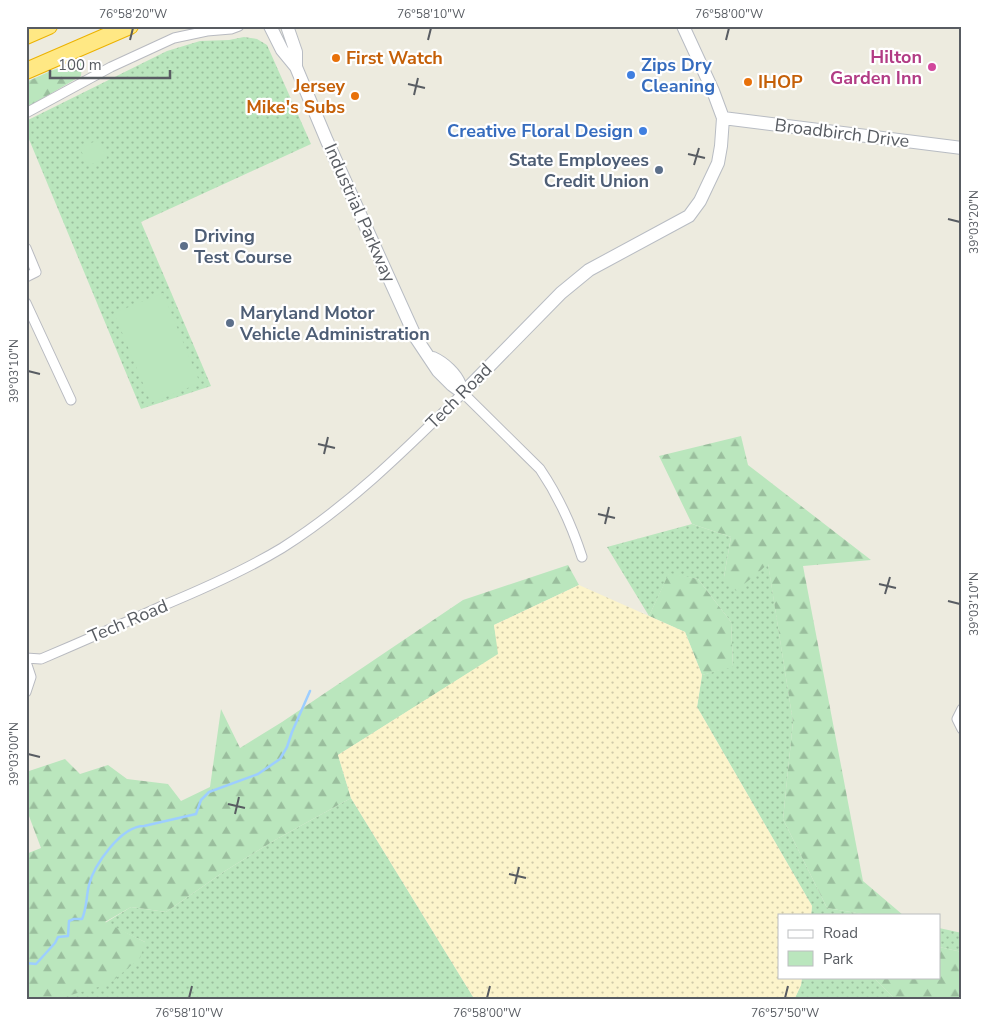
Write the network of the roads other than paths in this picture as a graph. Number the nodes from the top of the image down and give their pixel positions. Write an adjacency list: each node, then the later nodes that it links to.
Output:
1 (48, 26): 7 (highway)
2 (130, 26): 9 (highway)
3 (239, 26): 10 (street)
4 (270, 26): 8 (street, Industrial Parkway)
5 (287, 26): 8 (street, Industrial Parkway)
6 (683, 26): 11 (street, Tech Road)
7 (26, 36)
8 (296, 67): 16 (street, Industrial Parkway)
9 (26, 71)
10 (26, 113)
11 (722, 118): 12 (street, Broadbirch Drive); 16 (street, Tech Road)
12 (962, 148)
13 (26, 248): 14 (street)
14 (26, 278)
15 (26, 303): 17 (street)
16 (462, 392): 18 (street, Industrial Parkway); 20 (street, Tech Road)
17 (71, 400)
18 (582, 558)
19 (26, 658): 20 (street, Tech Road)
20 (41, 659): 22 (street)
21 (26, 662): 22 (street)
22 (31, 677): 23 (street)
23 (26, 692)
24 (962, 709): 25 (street)
25 (962, 730)

